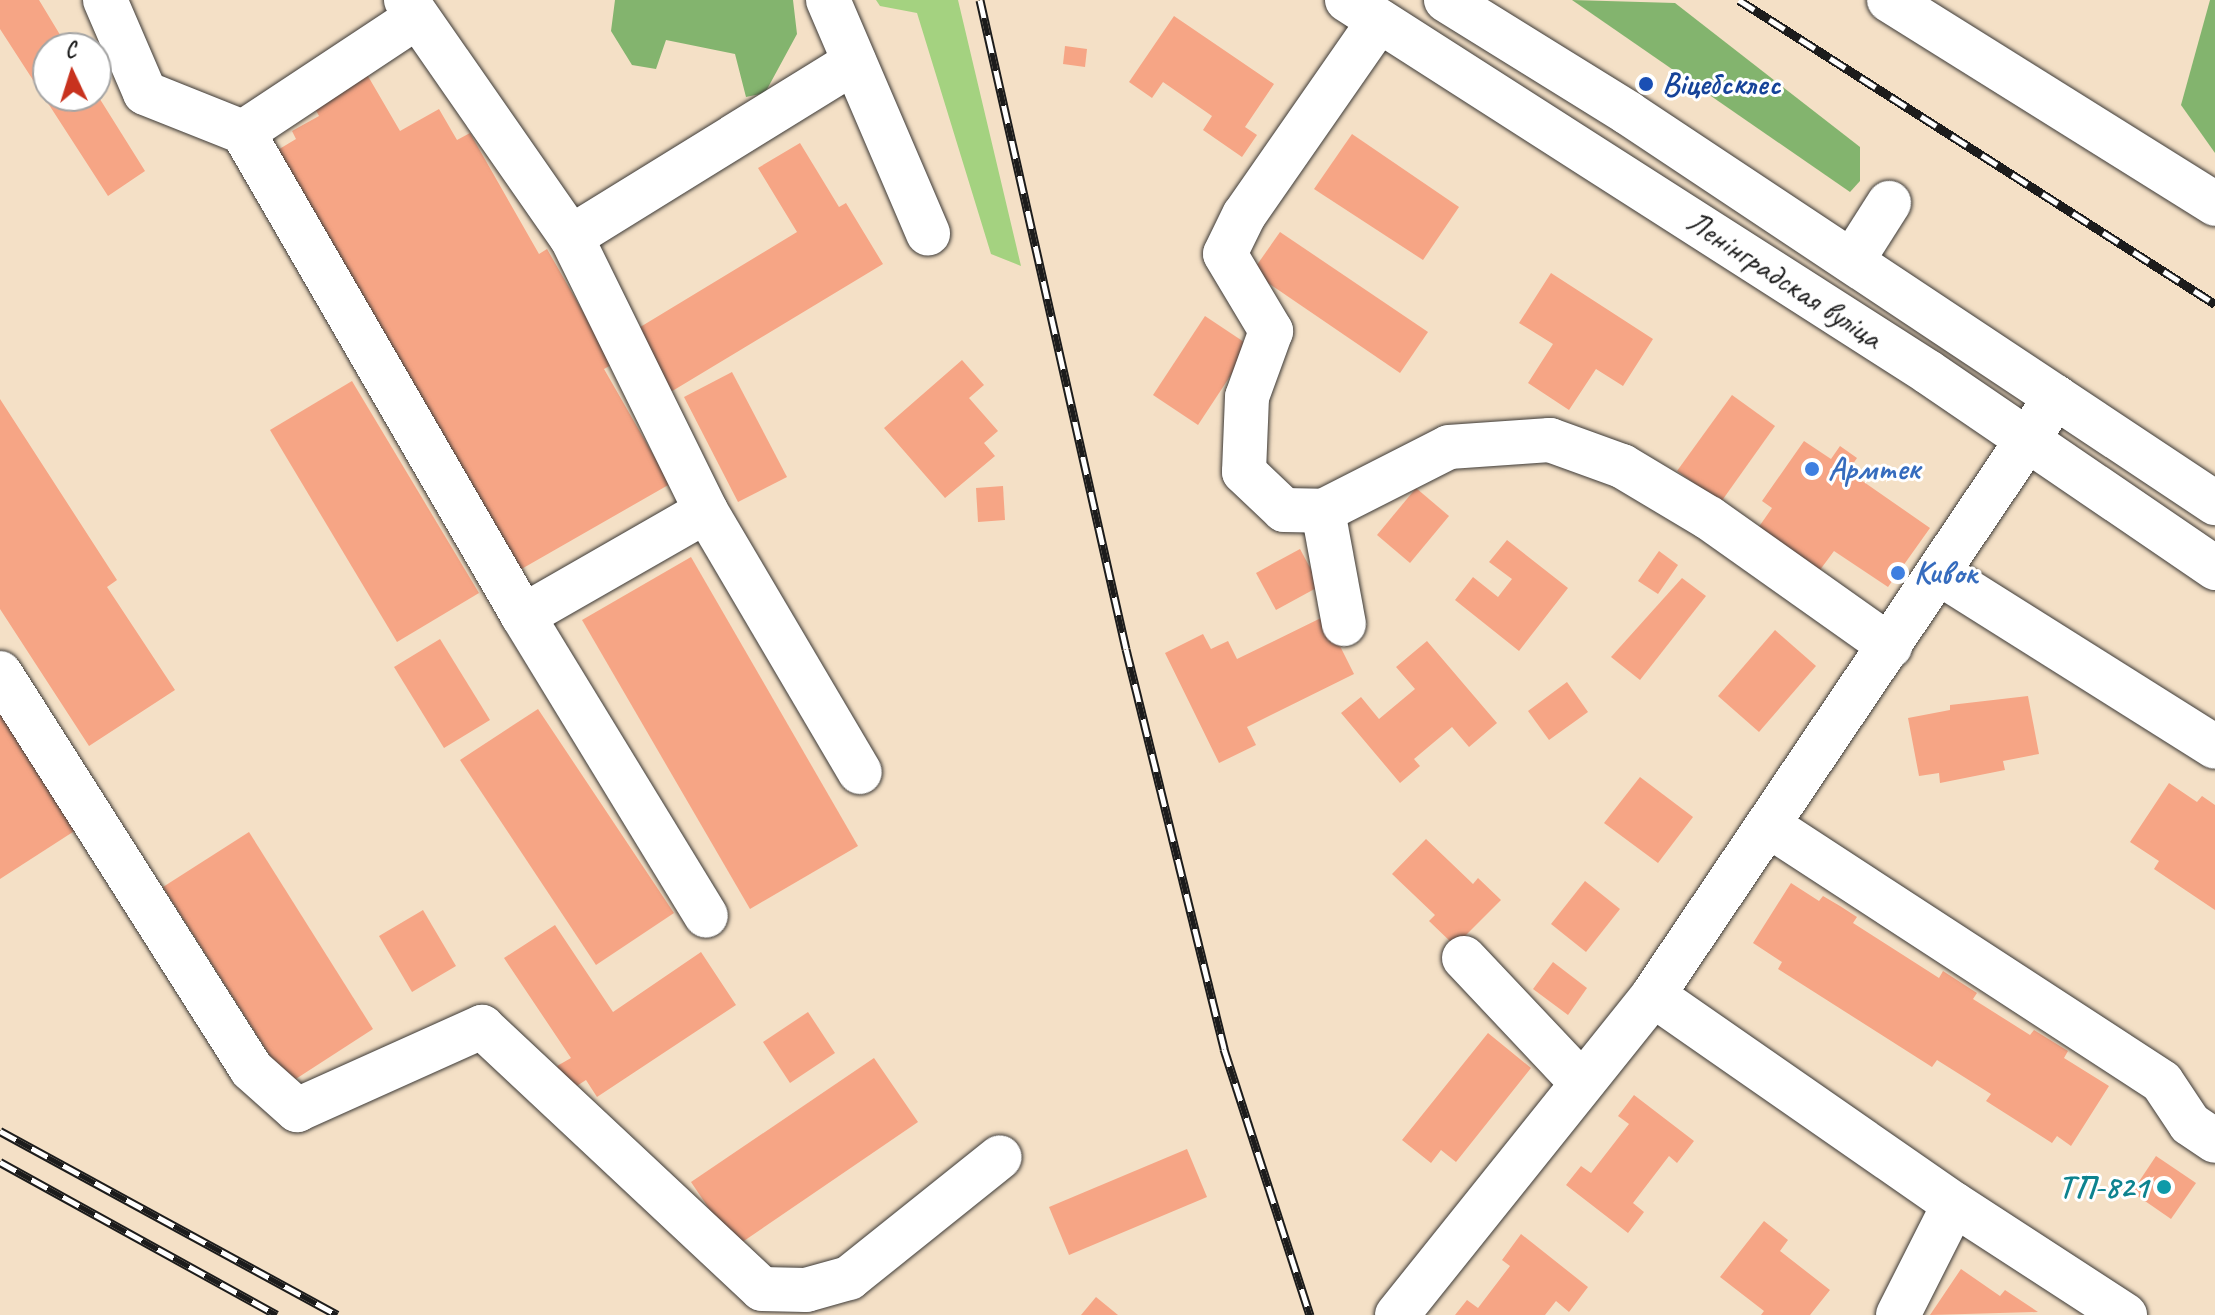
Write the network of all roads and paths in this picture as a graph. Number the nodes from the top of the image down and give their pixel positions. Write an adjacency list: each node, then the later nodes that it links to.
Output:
1 (105, 0): 8 (main road)
2 (828, 0): 7 (main road)
3 (1446, 0): 13 (main road, Ленінградская вуліца)
4 (1889, 0): 10 (main road)
5 (411, 9): 8 (main road); 12 (main road)
6 (1363, 10): 15 (main road, Ленінградская вуліца); 18 (main road)
7 (854, 62): 11 (main road); 12 (main road)
8 (243, 132): 21 (main road)
9 (1889, 203): 13 (main road)
10 (2215, 204)
11 (928, 233)
12 (571, 237): 17 (main road)
13 (1852, 261): 14 (main road, Ленінградская вуліца)
14 (2056, 397): 15 (main road); 16 (main road, Ленінградская вуліца)
15 (2029, 440): 19 (main road, Ленінградская вуліца); 20 (main road)
16 (2215, 503)
17 (706, 511): 21 (main road); 26 (main road)
18 (1323, 511): 22 (main road); 23 (main road)
19 (2215, 568)
20 (1939, 573): 23 (main road); 25 (main road)
21 (523, 616): 28 (main road)
22 (1344, 624)
23 (1890, 646): 27 (main road)
24 (0, 673): 33 (main road)
25 (2215, 747)
26 (860, 772)
27 (1768, 825): 30 (main road); 32 (main road)
28 (706, 916)
29 (1464, 958): 31 (main road)
30 (1653, 995): 31 (main road); 34 (main road)
31 (1582, 1083): 35 (main road)
32 (2215, 1141)
33 (1000, 1157)
34 (1954, 1204): 36 (main road); 37 (main road)
35 (1397, 1315)
36 (1898, 1315)
37 (2125, 1315)

